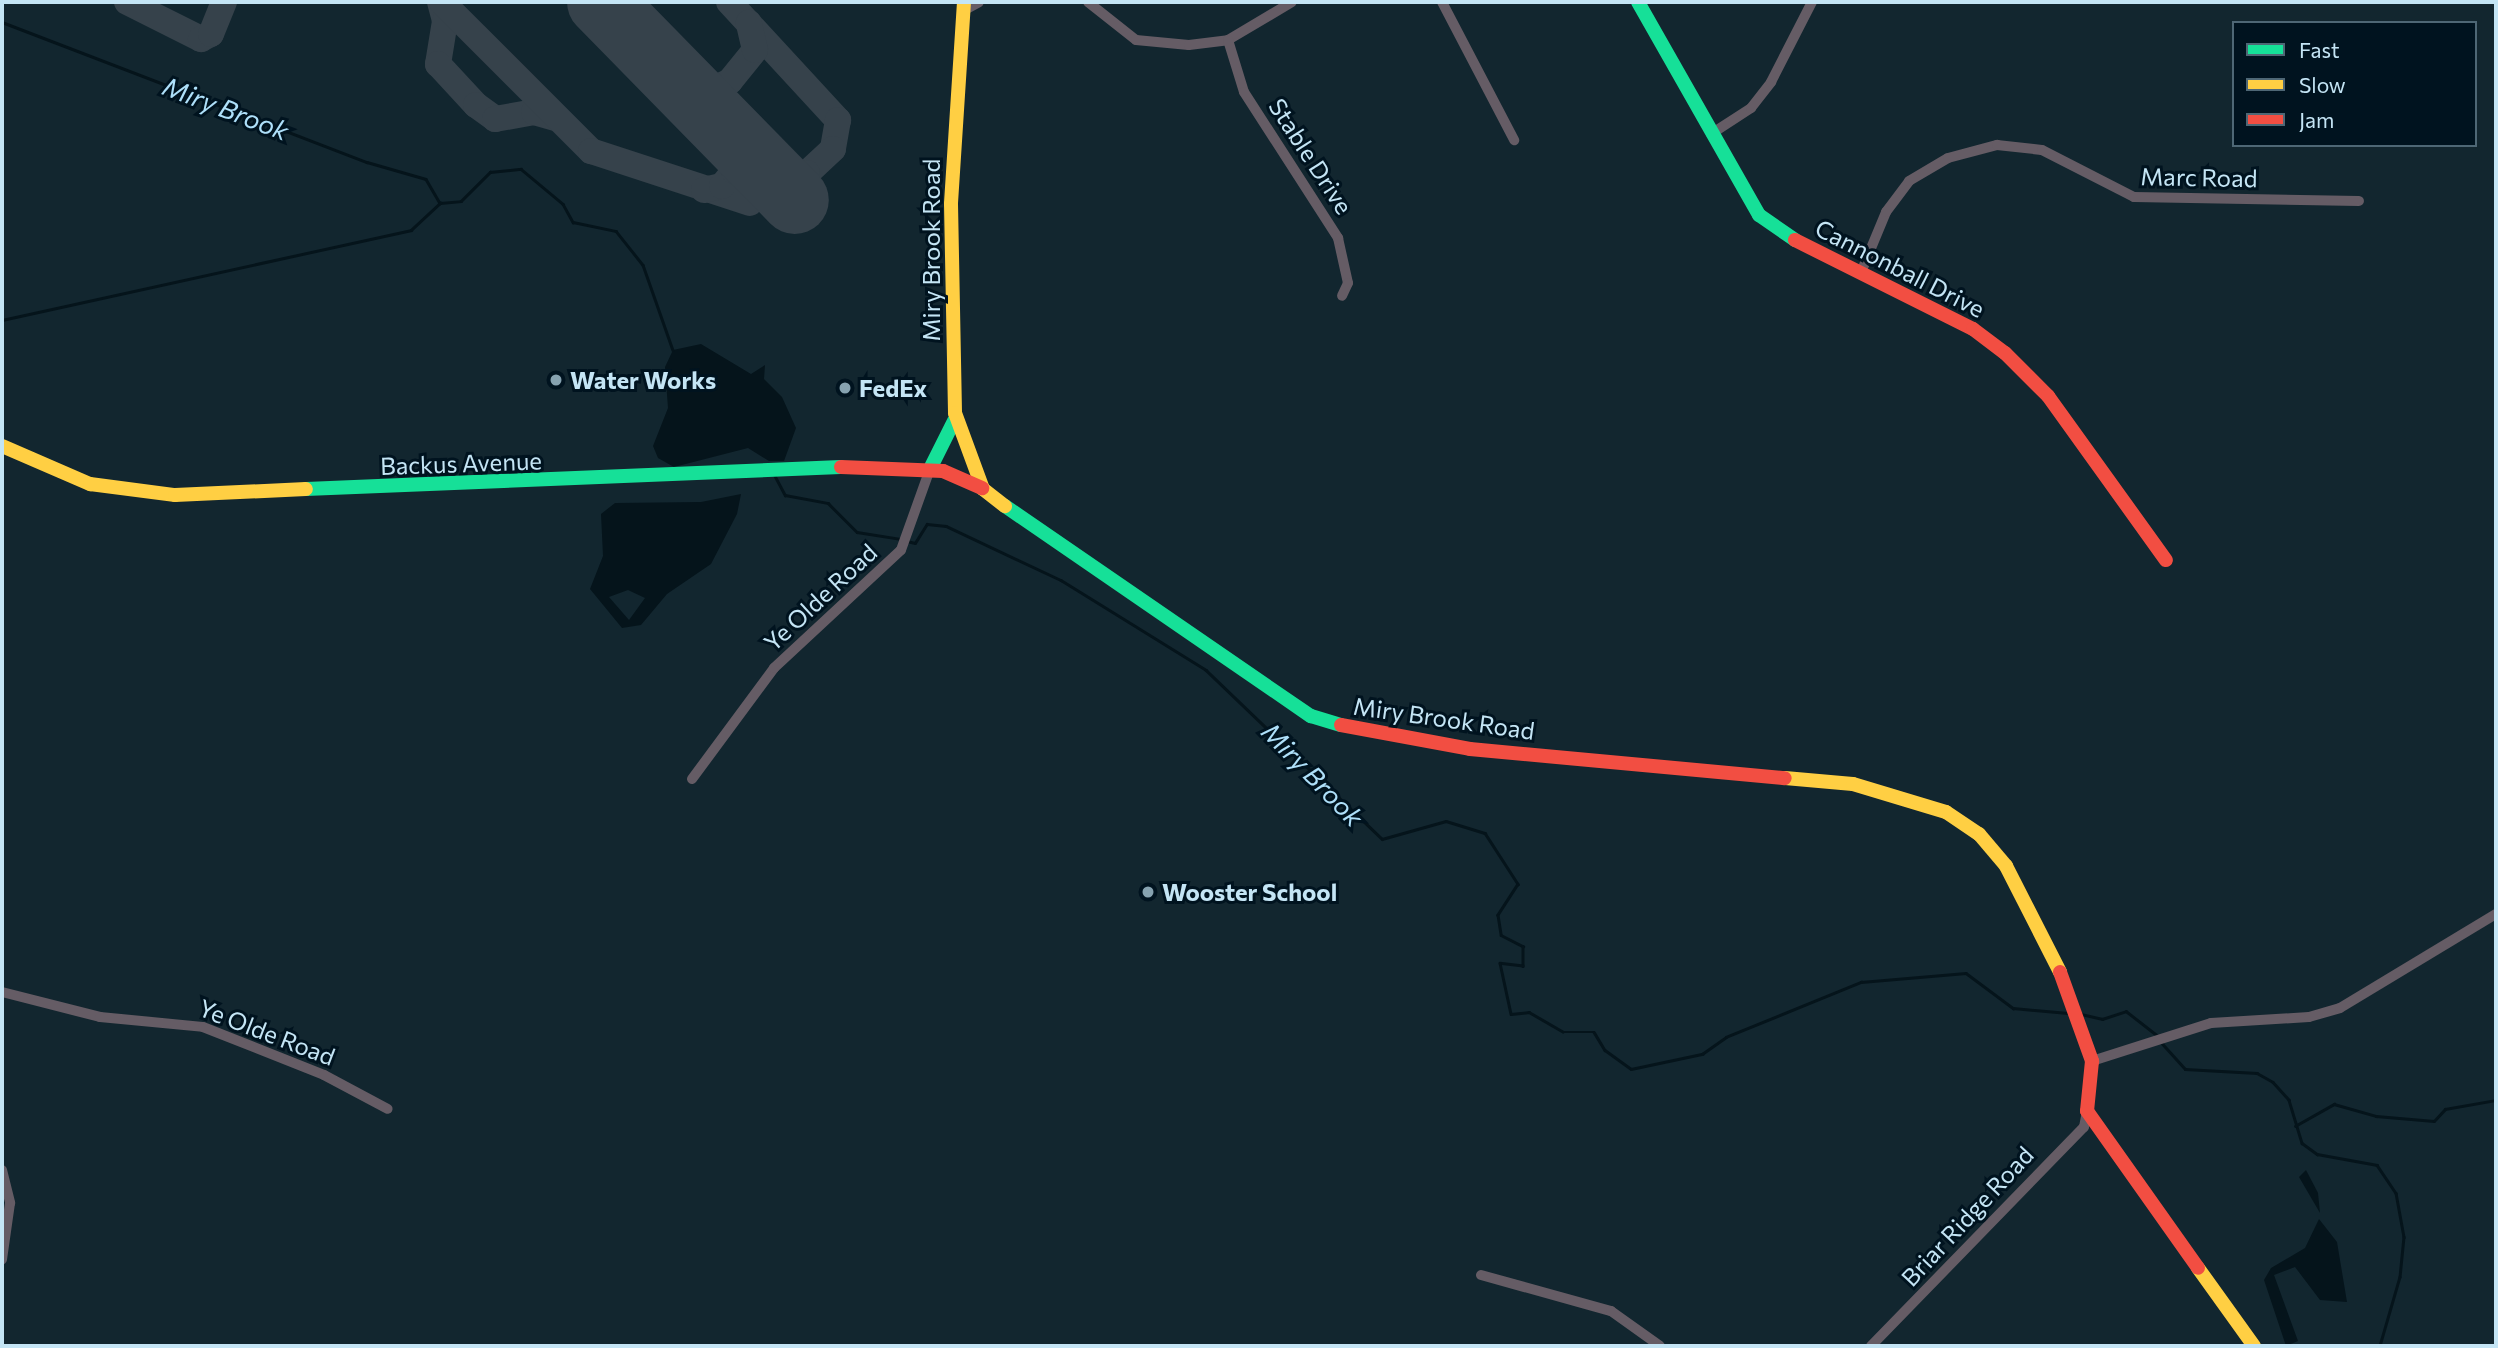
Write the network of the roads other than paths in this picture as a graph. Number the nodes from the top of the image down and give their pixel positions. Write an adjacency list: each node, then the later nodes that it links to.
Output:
1 (979, 2): 7 (street)
2 (1088, 2): 8 (street)
3 (1292, 2): 8 (street)
4 (1442, 2): 10 (street)
5 (1638, 2): 9 (main road, Cannonball Drive)
6 (1812, 2): 9 (street)
7 (963, 6): 14 (main road, Miry Brook Road)
8 (1228, 40): 13 (street, Stable Drive)
9 (1711, 134): 12 (main road, Cannonball Drive)
10 (1514, 140)
11 (2360, 201): 12 (street, Marc Road)
12 (1861, 270): 18 (main road, Cannonball Drive)
13 (1342, 296)
14 (955, 413): 16 (main road); 17 (main road, Miry Brook Road)
15 (2, 446): 16 (main road, Backus Avenue)
16 (930, 469): 17 (main road, Backus Avenue); 19 (street, Ye Olde Road)
17 (983, 489): 22 (main road, Miry Brook Road)
18 (2166, 561)
19 (692, 779)
20 (2496, 914): 22 (street)
21 (2, 992): 23 (street, Ye Olde Road)
22 (2092, 1061): 24 (main road, Miry Brook Road)
23 (388, 1110)
24 (2087, 1111): 29 (street, Briar Ridge Road); 30 (main road)
25 (2, 1170): 26 (street)
26 (2, 1259)
27 (1481, 1275): 28 (street)
28 (1660, 1346)
29 (1871, 1346)
30 (2254, 1346)

